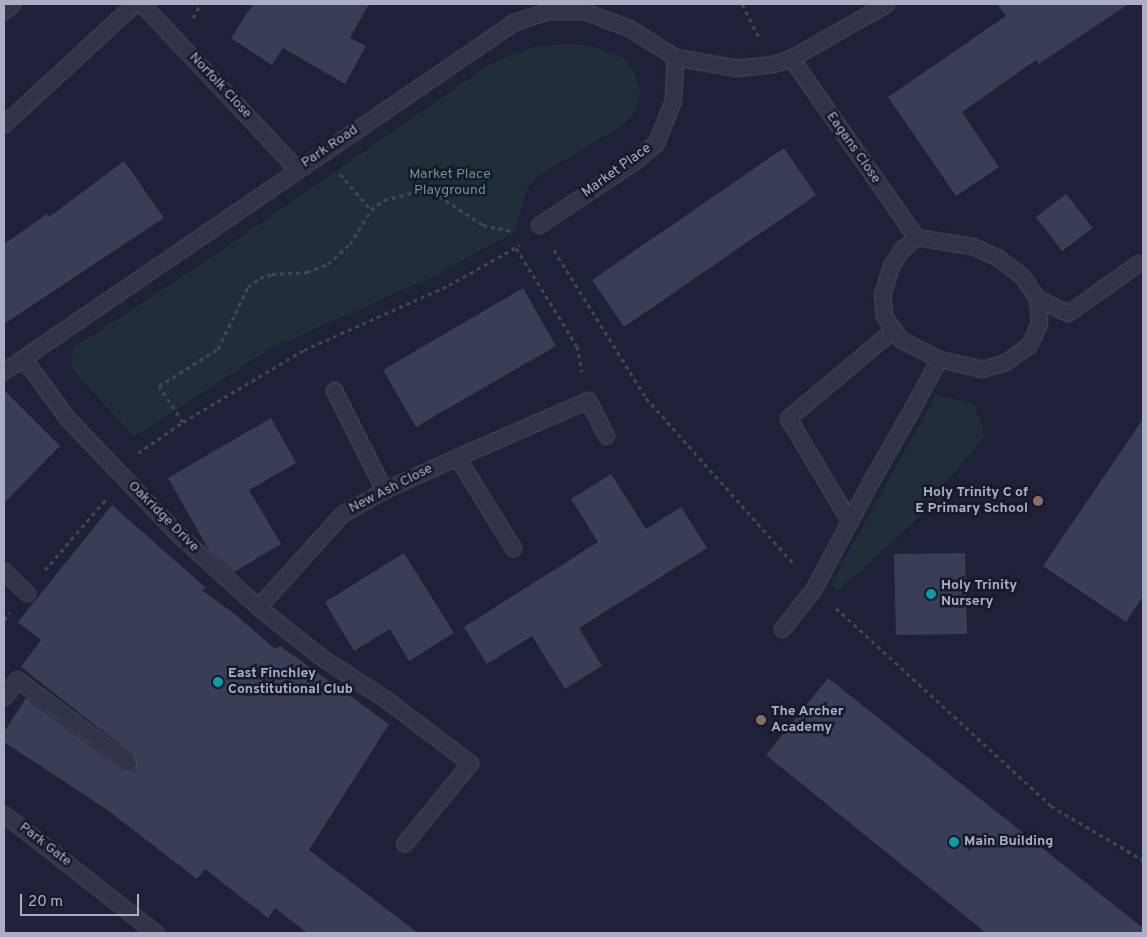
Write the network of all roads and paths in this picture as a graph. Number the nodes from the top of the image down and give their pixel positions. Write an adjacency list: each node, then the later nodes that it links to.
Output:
1 (12, 4): 6 (street)
2 (134, 4): 10 (street)
3 (142, 4): 11 (street, Norfolk Close)
4 (742, 4): 9 (path)
5 (886, 4): 8 (street)
6 (4, 11)
7 (675, 57): 9 (street); 11 (street, Park Road); 14 (street, Market Place)
8 (791, 58): 9 (street); 16 (street, Eagans Close)
9 (773, 64)
10 (4, 124)
11 (297, 169): 21 (street, Park Road)
12 (336, 170): 13 (path)
13 (371, 210): 15 (path); 26 (path)
14 (539, 225): 17 (path)
15 (515, 232)
16 (916, 238): 19 (street); 20 (street)
17 (516, 248): 25 (path); 26 (path)
18 (1138, 263): 19 (street)
19 (1036, 298): 22 (street)
20 (894, 329): 22 (street); 31 (street)
21 (24, 358): 23 (street, Park Road); 29 (street, Oakridge Drive)
22 (939, 359): 31 (street)
23 (4, 371)
24 (334, 390): 30 (street)
25 (588, 400): 27 (street); 28 (street, New Ash Close)
26 (182, 422): 29 (path)
27 (606, 436)
28 (457, 457): 30 (street, New Ash Close); 32 (street)
29 (122, 477): 34 (path); 35 (street, Oakridge Drive)
30 (384, 490): 35 (street, New Ash Close)
31 (850, 522): 37 (street)
32 (513, 548)
33 (4, 570): 34 (street)
34 (26, 593): 36 (path)
35 (258, 607): 41 (street, Oakridge Drive)
36 (4, 620)
37 (782, 628)
38 (4, 697): 39 (street)
39 (128, 763)
40 (4, 814): 42 (street, Park Gate)
41 (404, 844)
42 (156, 933)

